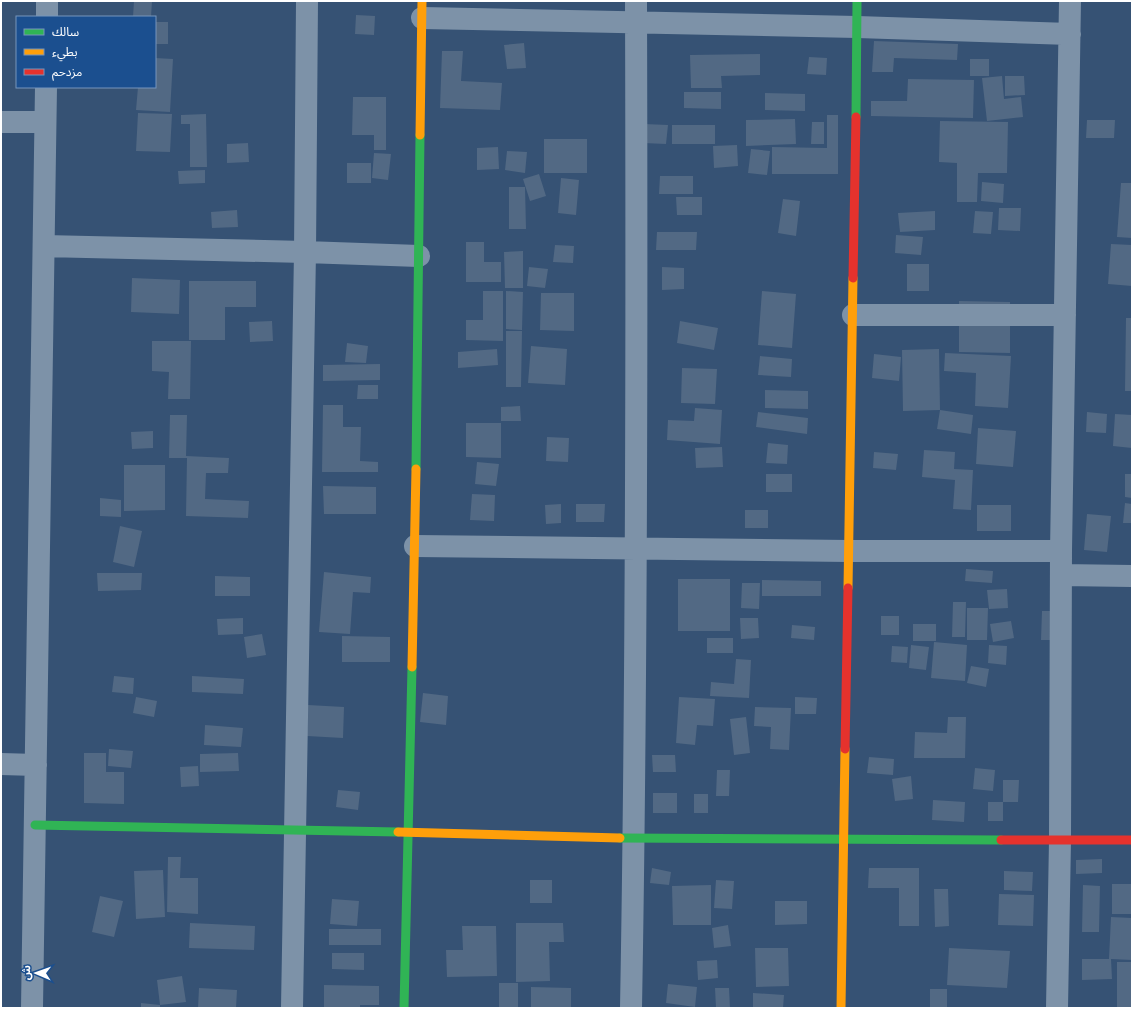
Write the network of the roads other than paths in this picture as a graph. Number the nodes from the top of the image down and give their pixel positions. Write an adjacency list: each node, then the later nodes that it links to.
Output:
1 (47, 1): 7 (street)
2 (307, 1): 15 (street)
3 (636, 1): 8 (street)
4 (857, 1): 9 (street)
5 (1070, 1): 10 (street)
6 (422, 10): 8 (street); 16 (street)
7 (47, 16)
8 (636, 23): 9 (street); 20 (street)
9 (856, 27): 10 (street); 17 (street)
10 (1070, 34): 18 (street)
11 (46, 88): 13 (street)
12 (1, 122): 13 (street)
13 (46, 122): 14 (street)
14 (44, 246): 15 (street); 26 (street)
15 (305, 252): 16 (street); 28 (street)
16 (419, 256): 19 (street)
17 (853, 315): 18 (street); 21 (street)
18 (1065, 315): 22 (street)
19 (415, 546): 20 (street); 29 (street)
20 (636, 548): 21 (street); 30 (street)
21 (849, 551): 22 (street); 31 (street)
22 (1061, 551): 23 (street)
23 (1061, 576): 24 (street); 32 (street)
24 (1132, 576)
25 (1, 764): 26 (street)
26 (36, 765): 27 (street)
27 (35, 825): 28 (street); 34 (street)
28 (294, 829): 29 (street); 35 (street)
29 (408, 832): 30 (street); 36 (street)
30 (634, 838): 31 (street); 37 (street)
31 (844, 840): 32 (street); 38 (street)
32 (1060, 840): 33 (street); 39 (street)
33 (1132, 840)
34 (32, 1008)
35 (292, 1008)
36 (404, 1008)
37 (631, 1008)
38 (841, 1008)
39 (1057, 1008)

